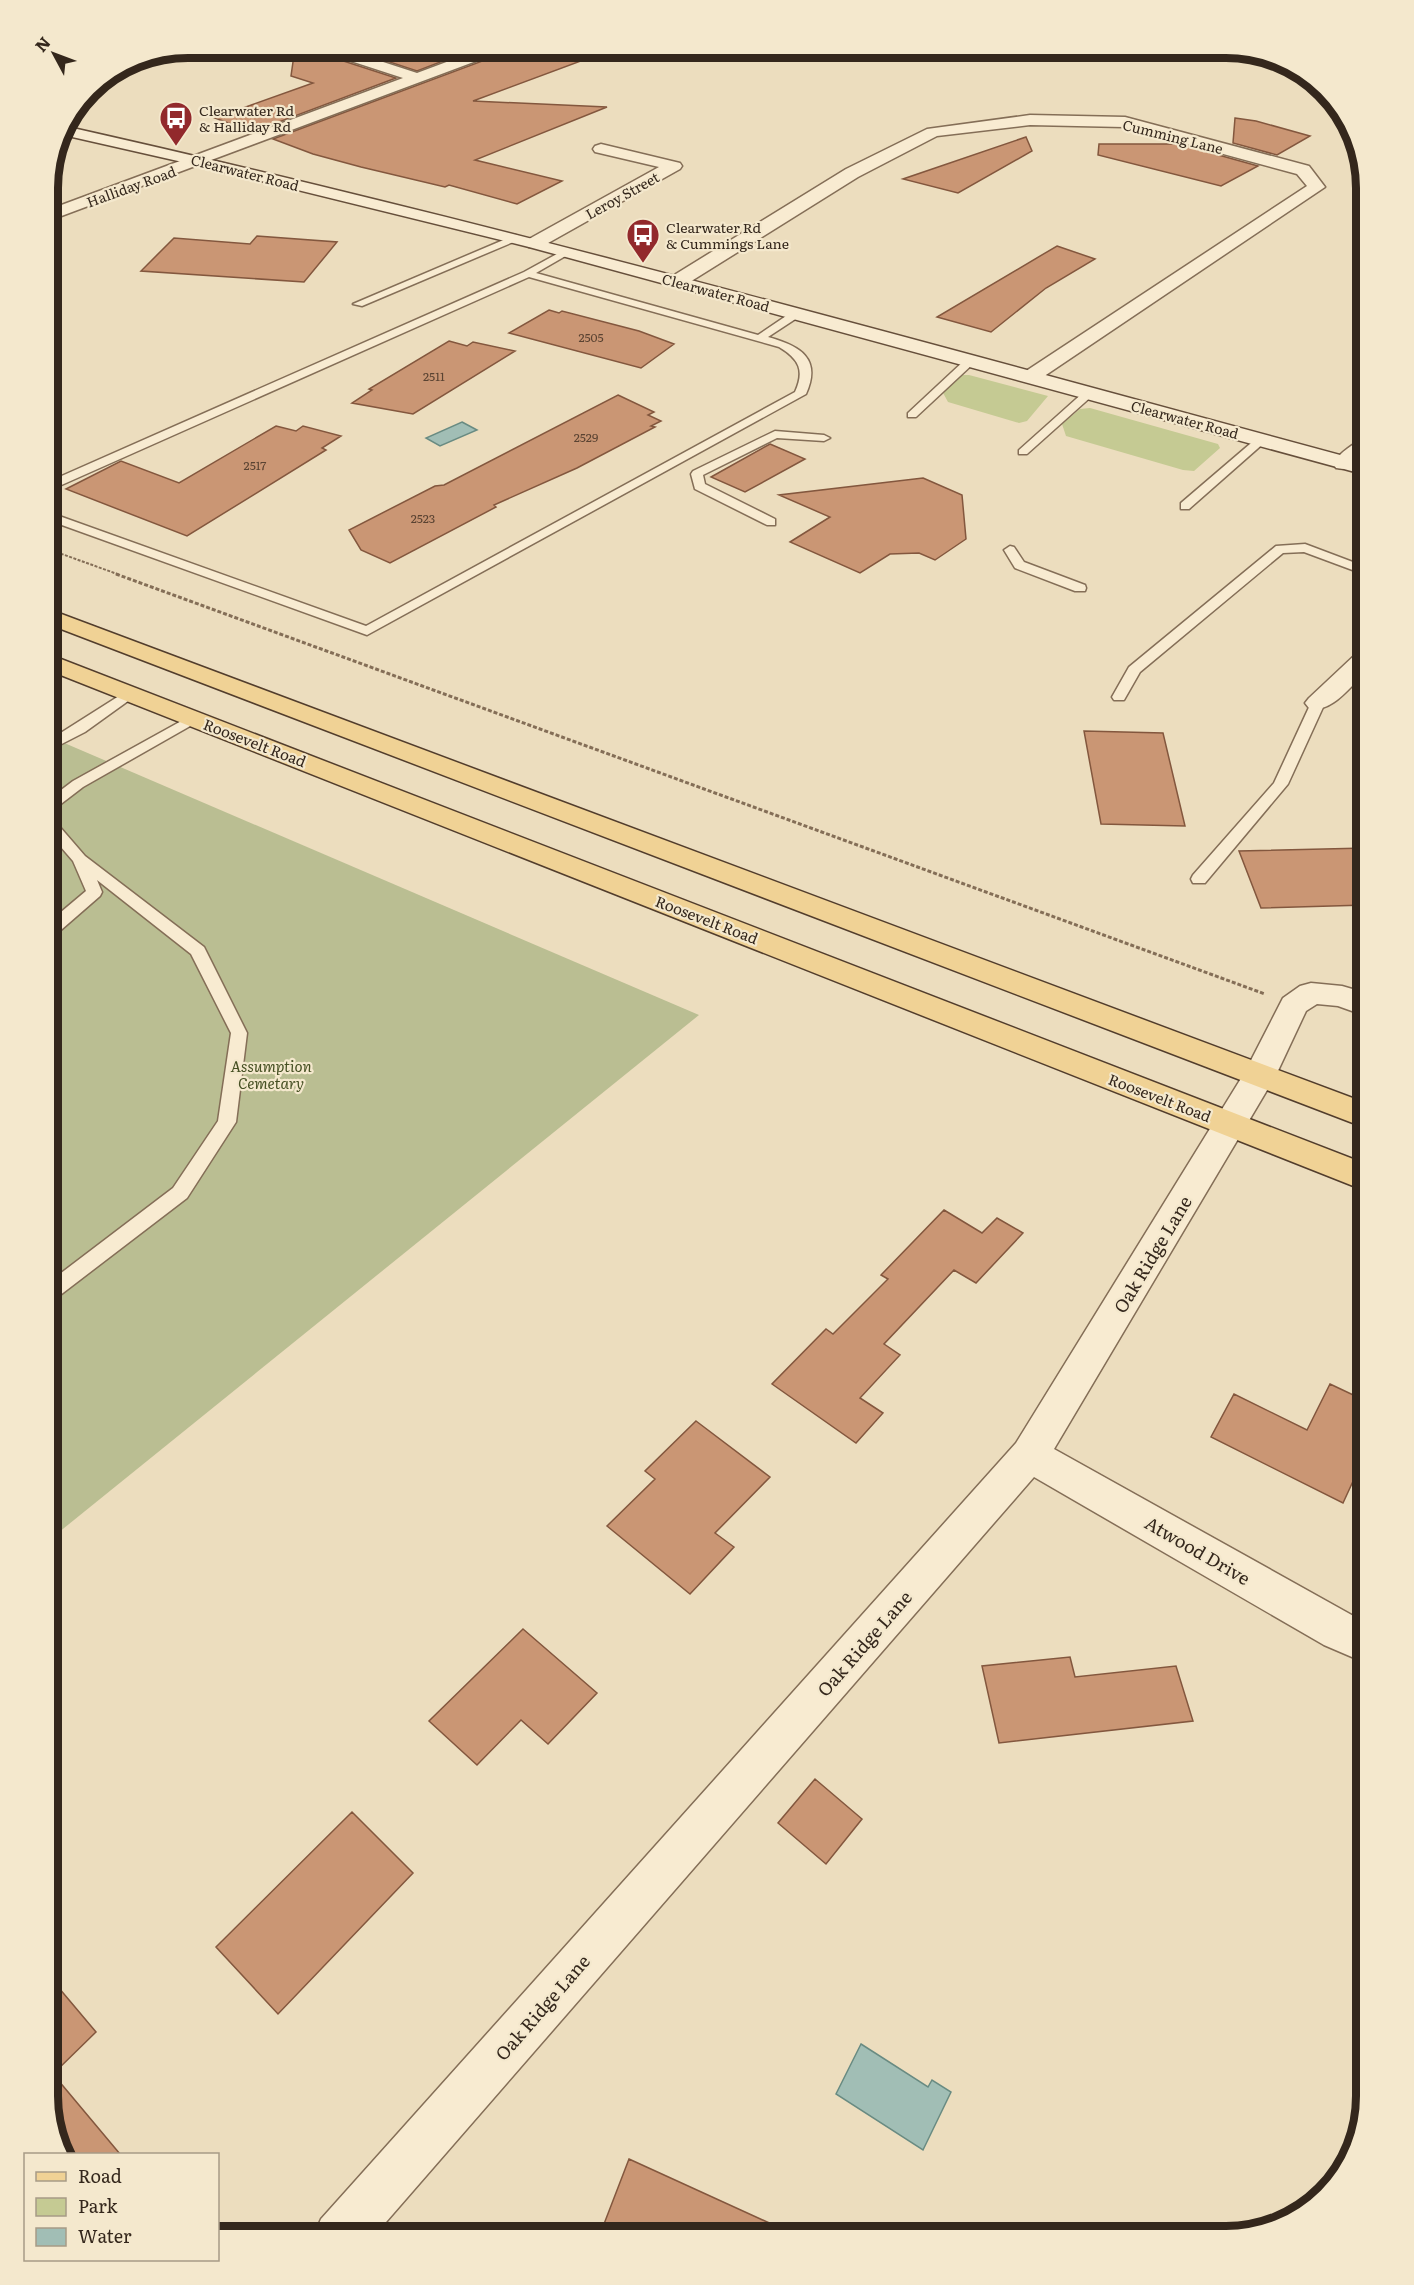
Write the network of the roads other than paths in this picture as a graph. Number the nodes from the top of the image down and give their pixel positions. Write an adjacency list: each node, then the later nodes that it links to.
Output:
1 (358, 59): 3 (street)
2 (468, 59): 3 (street, Halliday Road)
3 (416, 78): 6 (street, Halliday Road)
4 (71, 132): 6 (street, Clearwater Road)
5 (601, 149): 9 (street, Leroy Street)
6 (200, 161): 7 (street, Halliday Road); 8 (street, Clearwater Road)
7 (59, 212)
8 (514, 238): 9 (street, Clearwater Road); 13 (lane)
9 (535, 243): 10 (street, Clearwater Road)
10 (566, 252): 11 (lane); 12 (street, Clearwater Road)
11 (528, 274): 15 (lane); 26 (lane)
12 (678, 281): 14 (street, Clearwater Road); 17 (street, Cumming Lane)
13 (358, 304)
14 (796, 314): 15 (lane); 16 (street, Clearwater Road)
15 (760, 338): 28 (lane)
16 (970, 361): 17 (street, Clearwater Road); 19 (lane)
17 (1030, 377): 18 (street, Clearwater Road)
18 (1089, 393): 21 (street, Clearwater Road); 22 (lane)
19 (912, 415)
20 (824, 438): 29 (lane)
21 (1261, 440): 24 (street, Clearwater Road); 27 (lane)
22 (1023, 452)
23 (1356, 453): 24 (street)
24 (1344, 463): 25 (street, Clearwater Road)
25 (1356, 466)
26 (59, 481)
27 (1185, 506)
28 (59, 520)
29 (771, 522)
30 (1010, 550): 32 (lane)
31 (1356, 567): 37 (lane)
32 (1080, 588)
33 (59, 620): 47 (main road)
34 (59, 665): 36 (main road, Roosevelt Road)
35 (1356, 667): 38 (street)
36 (130, 693): 39 (main road, Roosevelt Road); 40 (lane)
37 (1119, 698)
38 (1318, 703): 44 (lane)
39 (194, 718): 41 (lane); 49 (main road, Roosevelt Road)
40 (59, 741)
41 (59, 799)
42 (59, 834): 43 (lane)
43 (80, 859): 45 (lane); 51 (lane)
44 (1199, 879)
45 (59, 923)
46 (1356, 1001): 47 (street, Oak Ridge Lane)
47 (1260, 1075): 48 (main road); 49 (street, Oak Ridge Lane)
48 (1356, 1112)
49 (1230, 1124): 50 (main road, Roosevelt Road); 52 (street, Oak Ridge Lane)
50 (1356, 1174)
51 (58, 1286)
52 (1030, 1455): 53 (street, Atwood Drive); 54 (street, Oak Ridge Lane)
53 (1356, 1639)
54 (349, 2226)

